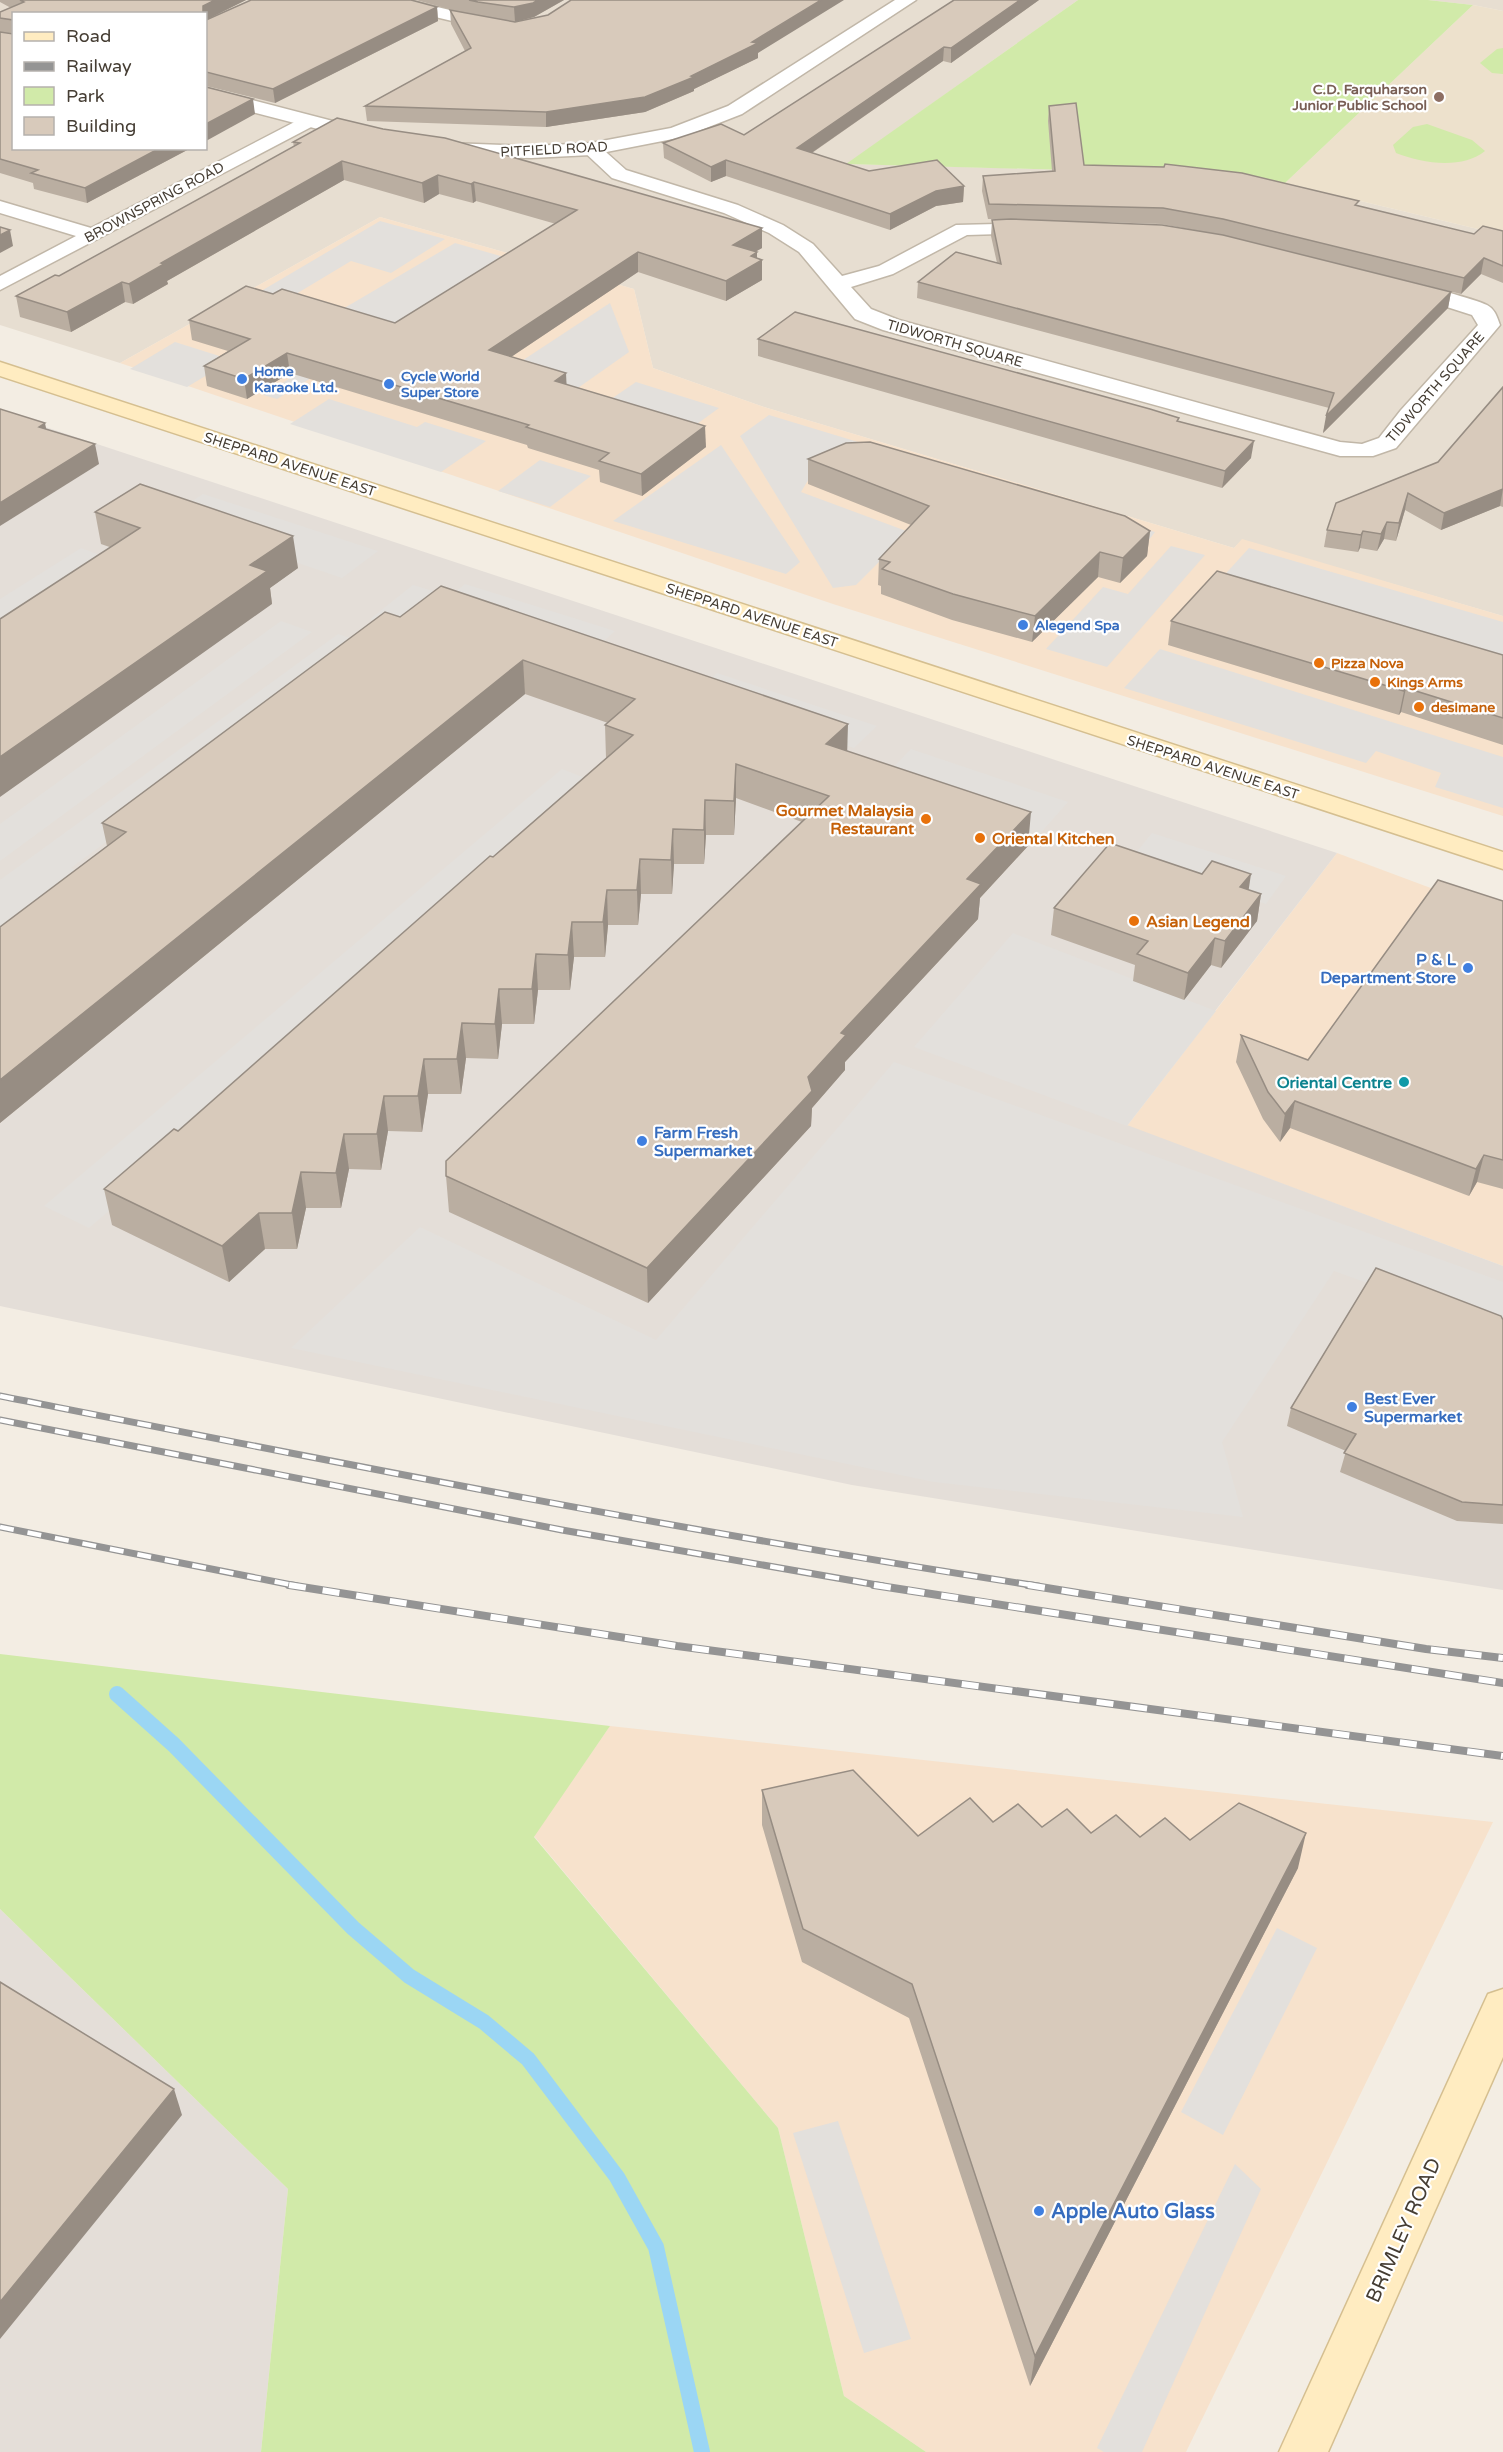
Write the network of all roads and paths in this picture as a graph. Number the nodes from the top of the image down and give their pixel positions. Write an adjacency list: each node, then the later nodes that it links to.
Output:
1 (387, 0): 3 (street)
2 (907, 0): 8 (street, PITFIELD ROAD)
3 (507, 28)
4 (207, 94): 5 (street)
5 (308, 121): 6 (street); 11 (street, BROWNSPRING ROAD)
6 (385, 140)
7 (428, 146): 8 (street, PITFIELD ROAD)
8 (591, 149): 14 (street, TIDWORTH SQUARE)
9 (0, 207): 11 (street)
10 (1054, 228): 14 (street)
11 (91, 234): 13 (street, BROWNSPRING ROAD)
12 (1388, 283): 14 (street, TIDWORTH SQUARE)
13 (0, 284)
14 (837, 284)
15 (0, 369): 16 (main road, SHEPPARD AVENUE EAST)
16 (1503, 861)
17 (1503, 2008): 18 (main road, BRIMLEY ROAD)
18 (1303, 2452)

